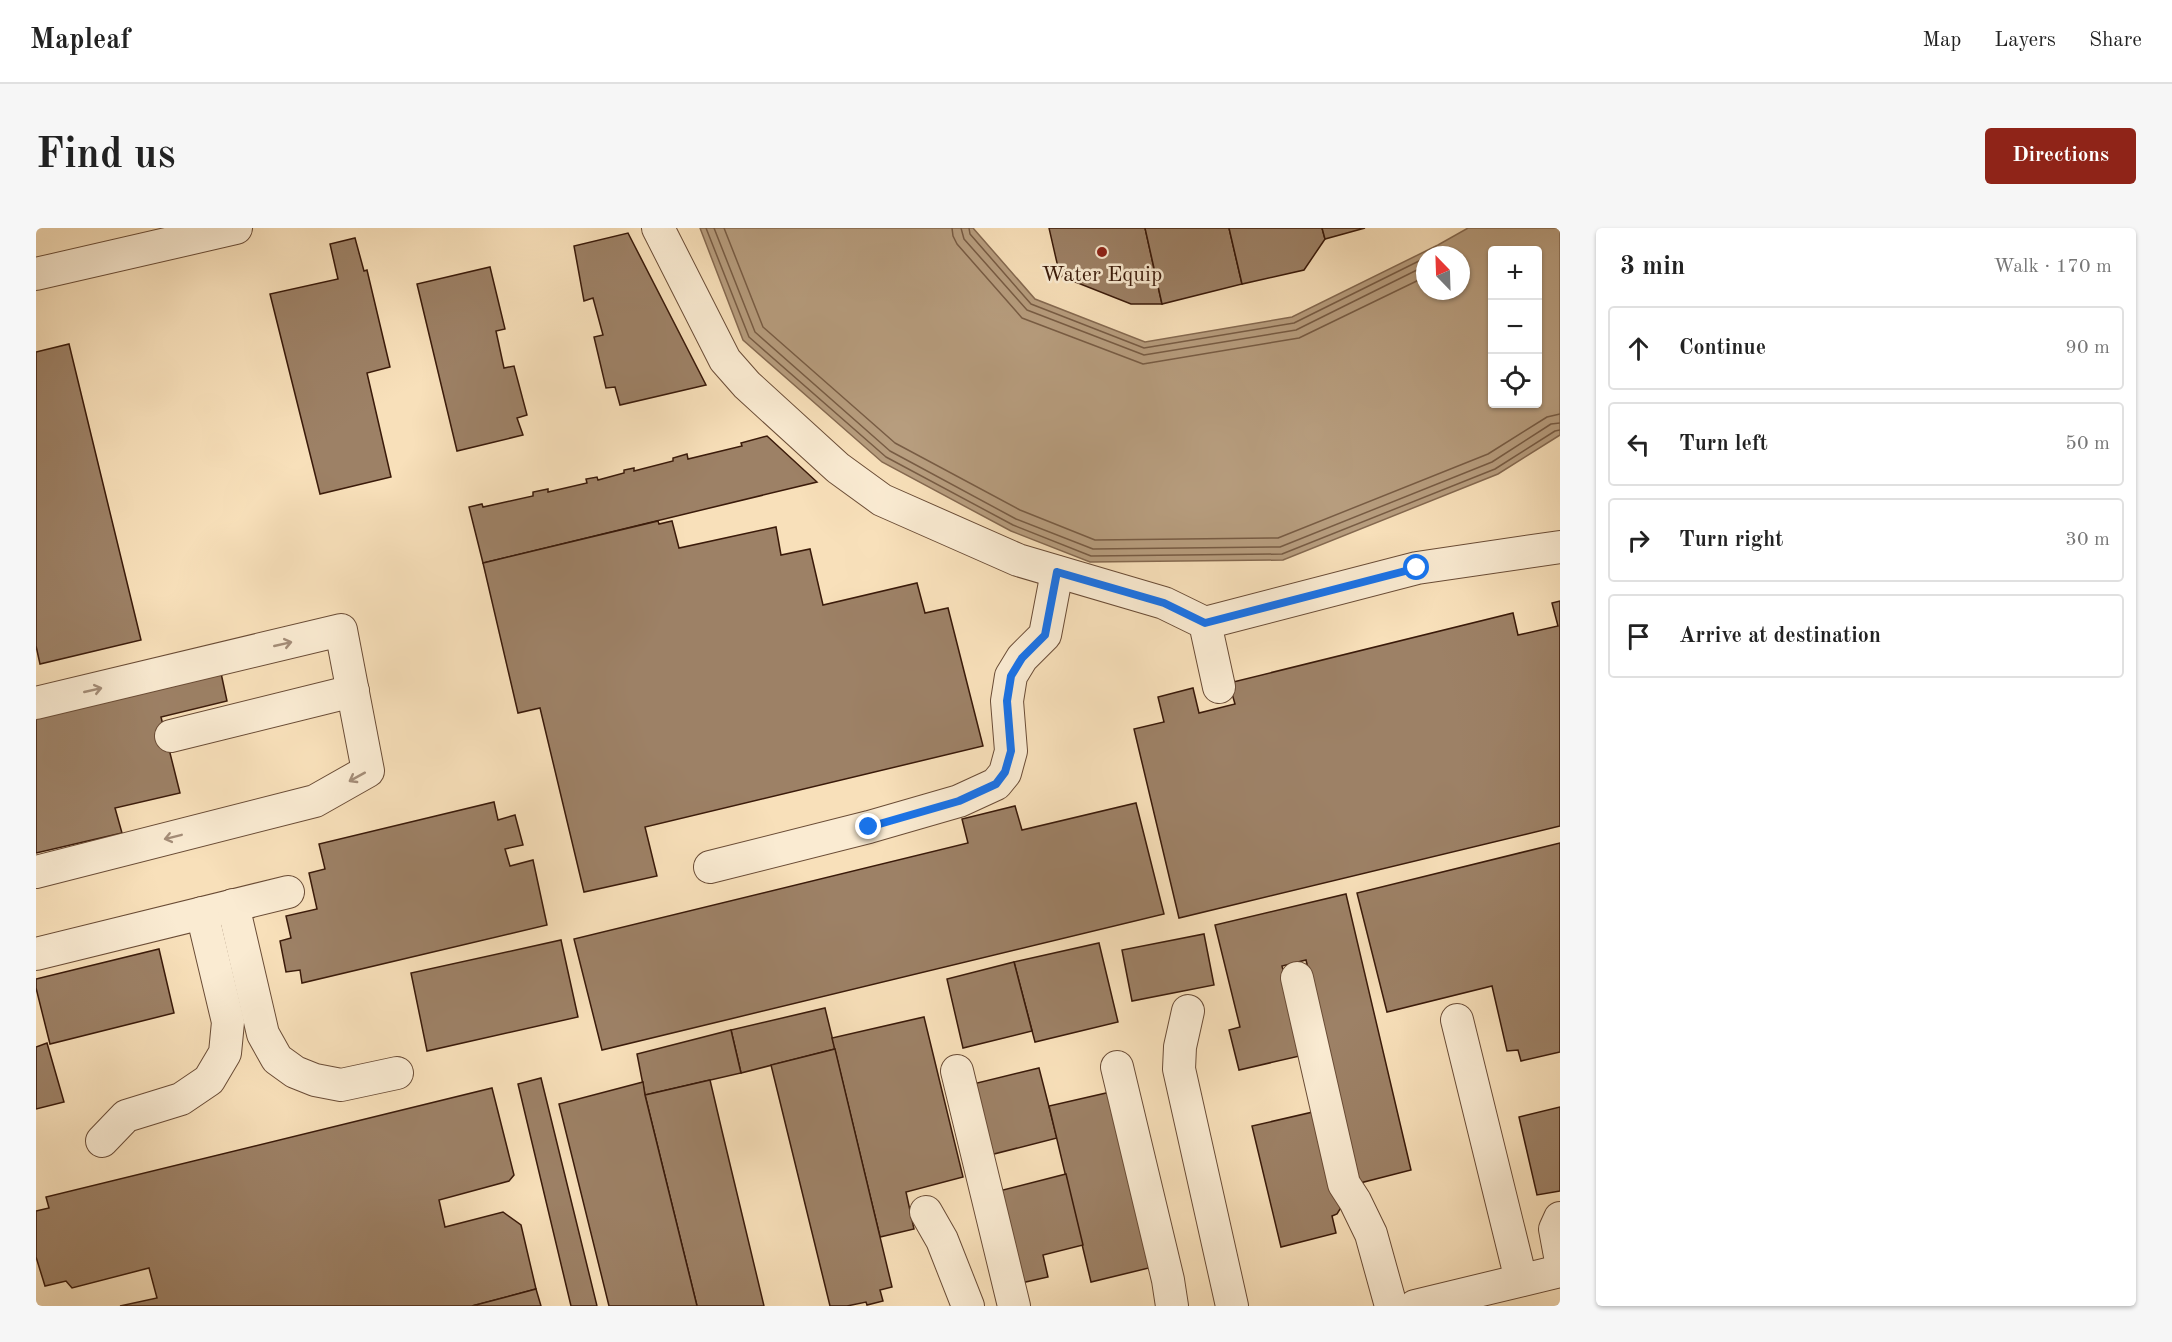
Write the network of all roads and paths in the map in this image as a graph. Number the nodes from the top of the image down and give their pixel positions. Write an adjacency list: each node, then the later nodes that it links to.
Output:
1 (236, 228): 3 (street)
2 (658, 228): 5 (street)
3 (36, 274)
4 (1560, 548): 6 (street)
5 (1057, 572): 6 (street); 11 (street)
6 (1205, 623): 7 (street)
7 (1220, 687)
8 (353, 691): 9 (street, one-way to 8); 10 (street); 12 (street, one-way to 12)
9 (36, 703)
10 (171, 736)
11 (710, 867)
12 (36, 872)
13 (288, 892): 14 (street)
14 (233, 905): 15 (street); 22 (street)
15 (202, 913): 16 (street); 23 (street)
16 (36, 954)
17 (1297, 978): 33 (street)
18 (1188, 1011): 32 (street)
19 (1457, 1020): 28 (street)
20 (1117, 1066): 31 (street)
21 (957, 1071): 30 (street)
22 (397, 1073)
23 (102, 1142)
24 (926, 1212): 29 (street)
25 (1560, 1218): 26 (street)
26 (1560, 1256)
27 (1560, 1271): 28 (street)
28 (1521, 1280): 34 (street)
29 (968, 1306)
30 (1014, 1306)
31 (1172, 1306)
32 (1232, 1306)
33 (1391, 1306)
34 (1414, 1306)

